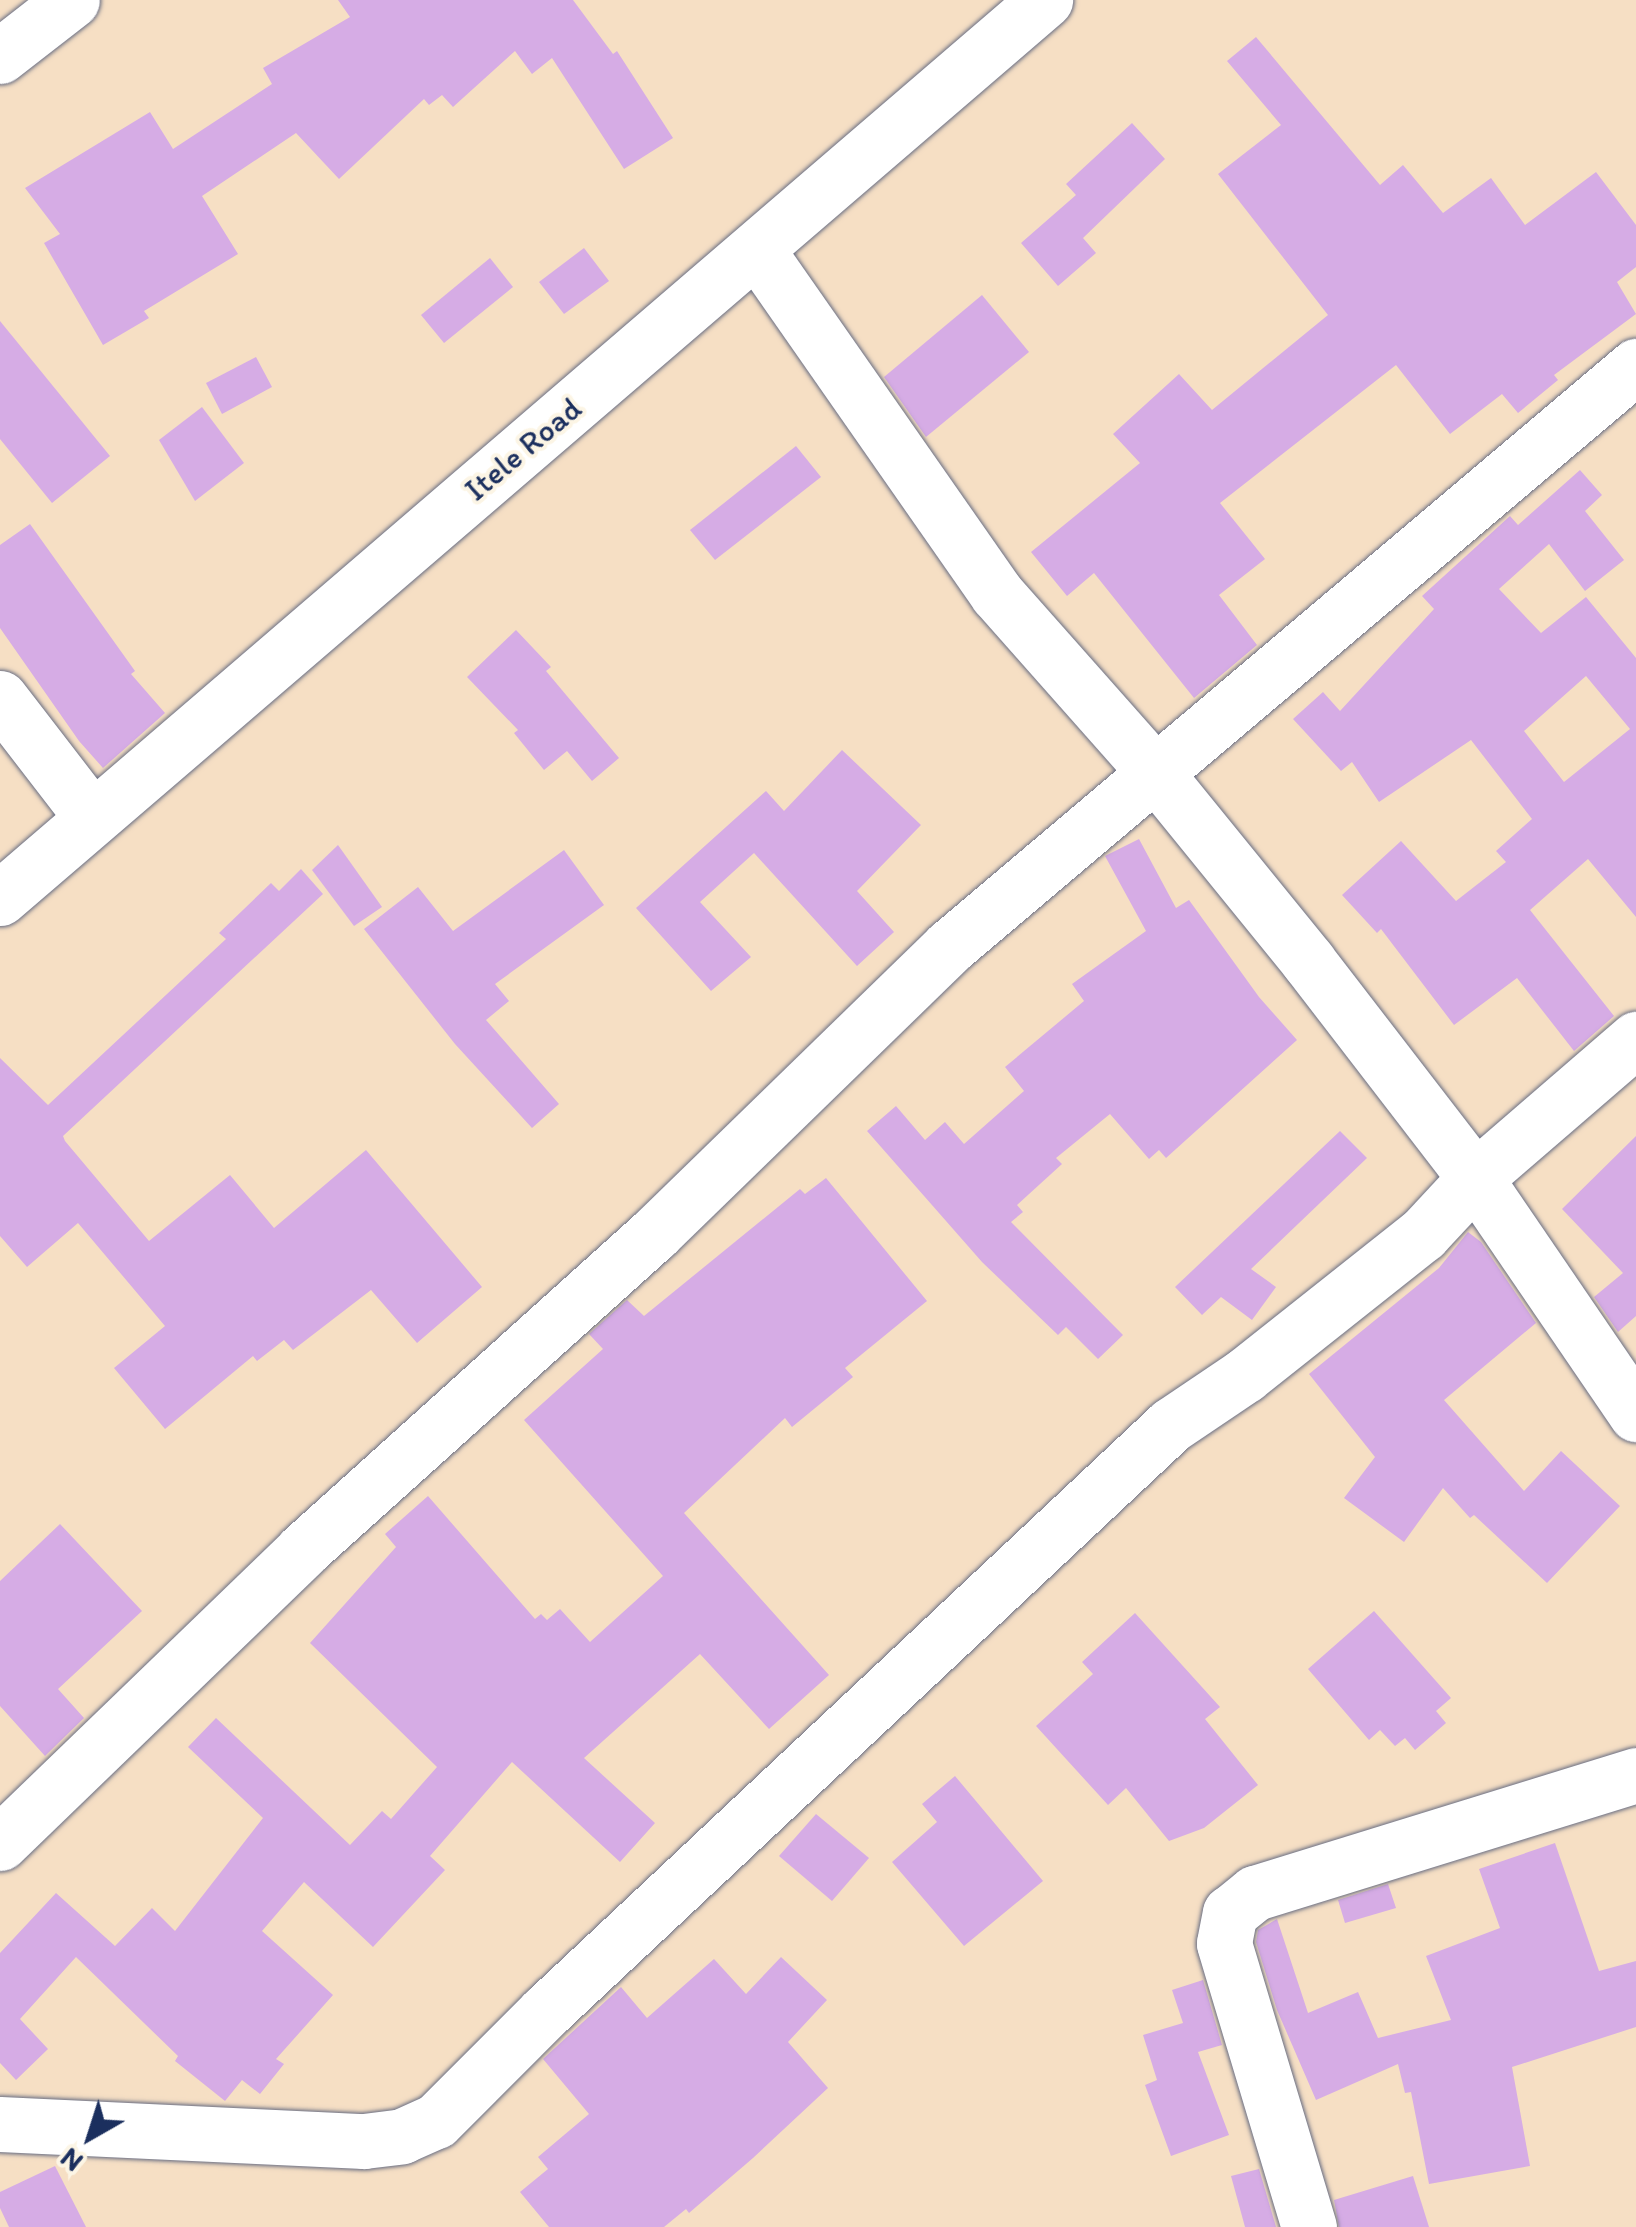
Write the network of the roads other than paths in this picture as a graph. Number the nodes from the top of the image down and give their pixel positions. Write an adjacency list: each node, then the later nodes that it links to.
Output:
1 (72, 0): 3 (street)
2 (1046, 0): 4 (street, Itele Road)
3 (0, 56)
4 (757, 250): 7 (street); 8 (street, Itele Road)
5 (1636, 366): 7 (street)
6 (0, 698): 8 (street)
7 (1157, 775): 11 (street); 14 (street)
8 (91, 816): 9 (street, Itele Road)
9 (0, 898)
10 (1636, 1038): 11 (street)
11 (1475, 1178): 12 (street); 15 (street)
12 (1636, 1414)
13 (1636, 1775): 16 (street)
14 (0, 1843)
15 (0, 2124)
16 (1308, 2227)

